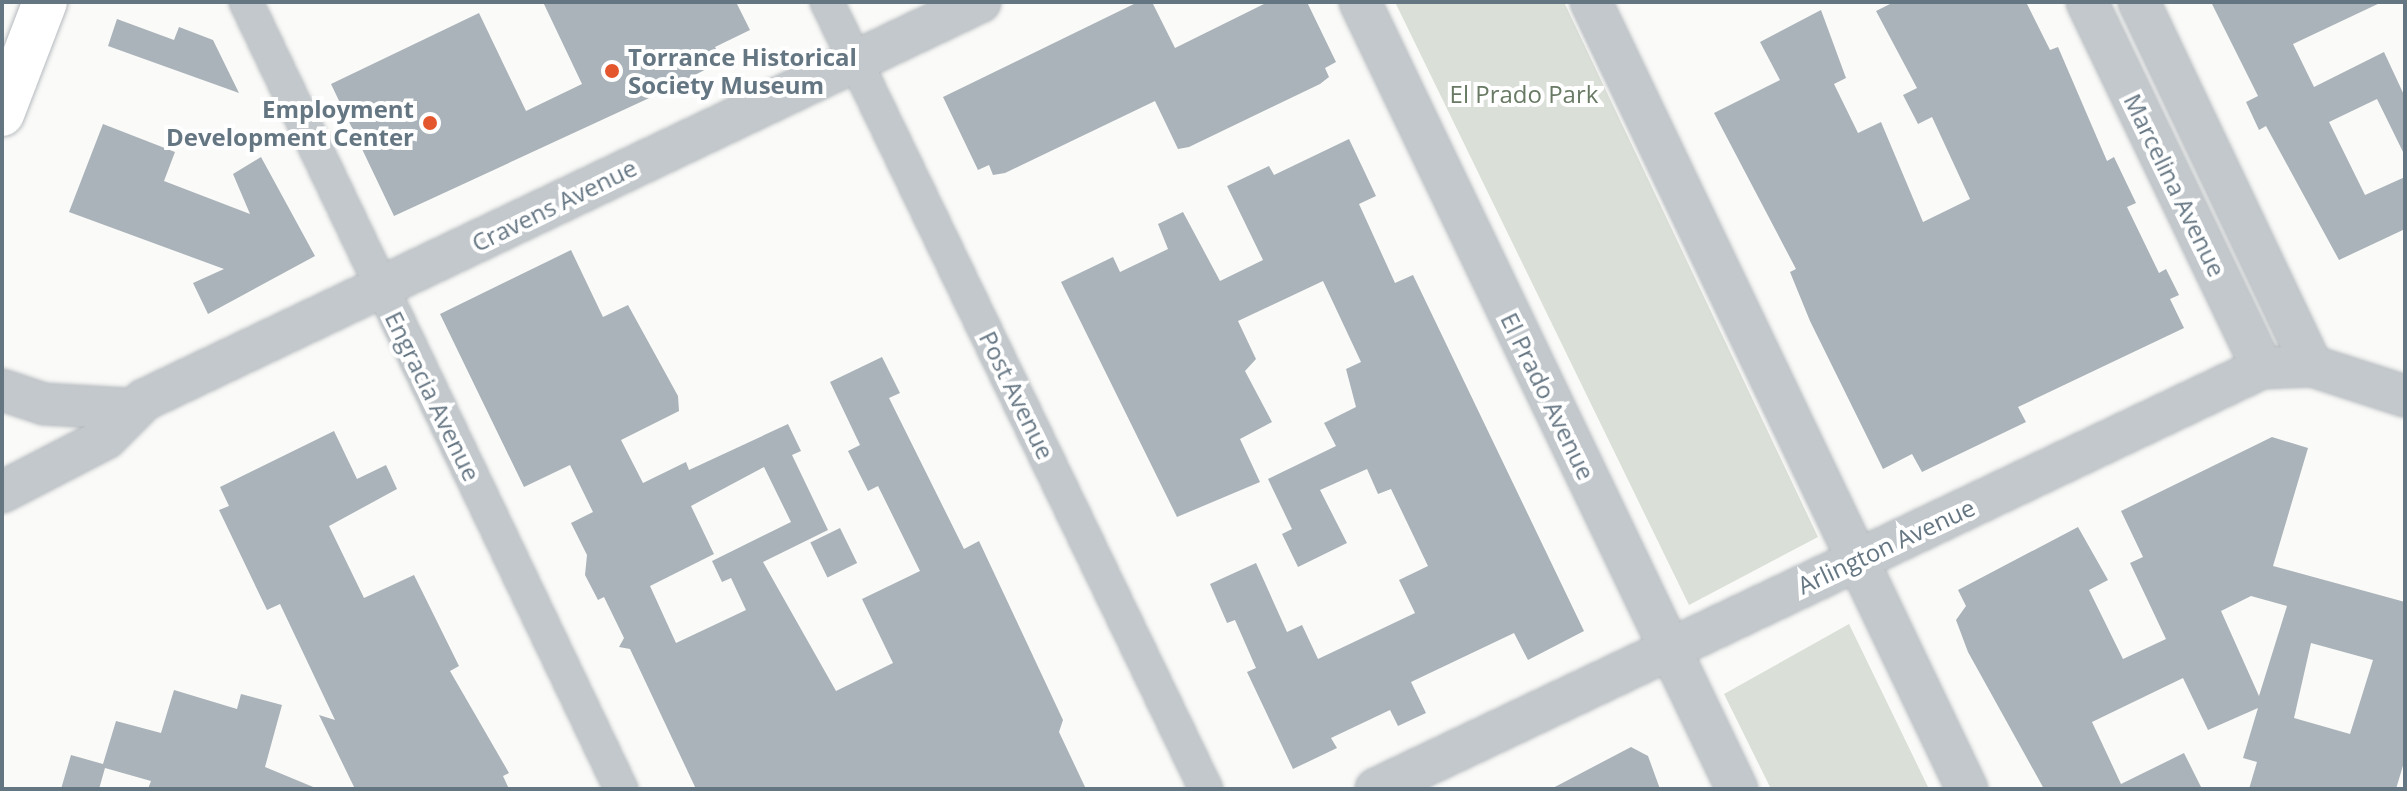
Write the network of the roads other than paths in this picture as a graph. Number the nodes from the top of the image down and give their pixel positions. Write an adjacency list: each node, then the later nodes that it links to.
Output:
1 (45, 2): 10 (main road)
2 (246, 2): 11 (street, Engracia Avenue)
3 (827, 2): 9 (street, Post Avenue)
4 (980, 2): 9 (street, Cravens Avenue)
5 (1360, 2): 19 (street, El Prado Avenue)
6 (1591, 2): 18 (street)
7 (2087, 2): 13 (street, Marcelina Avenue)
8 (2139, 2): 12 (street)
9 (856, 61): 11 (street, Cravens Avenue); 21 (street, Post Avenue)
10 (2, 114)
11 (382, 288): 16 (street, Cravens Avenue); 20 (street, Engracia Avenue)
12 (2312, 366): 13 (street, Arlington Avenue); 15 (street, Arlington Avenue)
13 (2262, 368): 18 (street, Arlington Avenue)
14 (2, 390): 16 (street, Cravens Avenue)
15 (2405, 396)
16 (130, 409): 17 (street, Cravens Avenue)
17 (2, 492)
18 (1858, 557): 19 (street, Arlington Avenue); 24 (street)
19 (1670, 651): 22 (street, Arlington Avenue); 23 (street, El Prado Avenue)
20 (621, 789)
21 (1206, 789)
22 (1376, 789)
23 (1737, 789)
24 (1967, 789)

